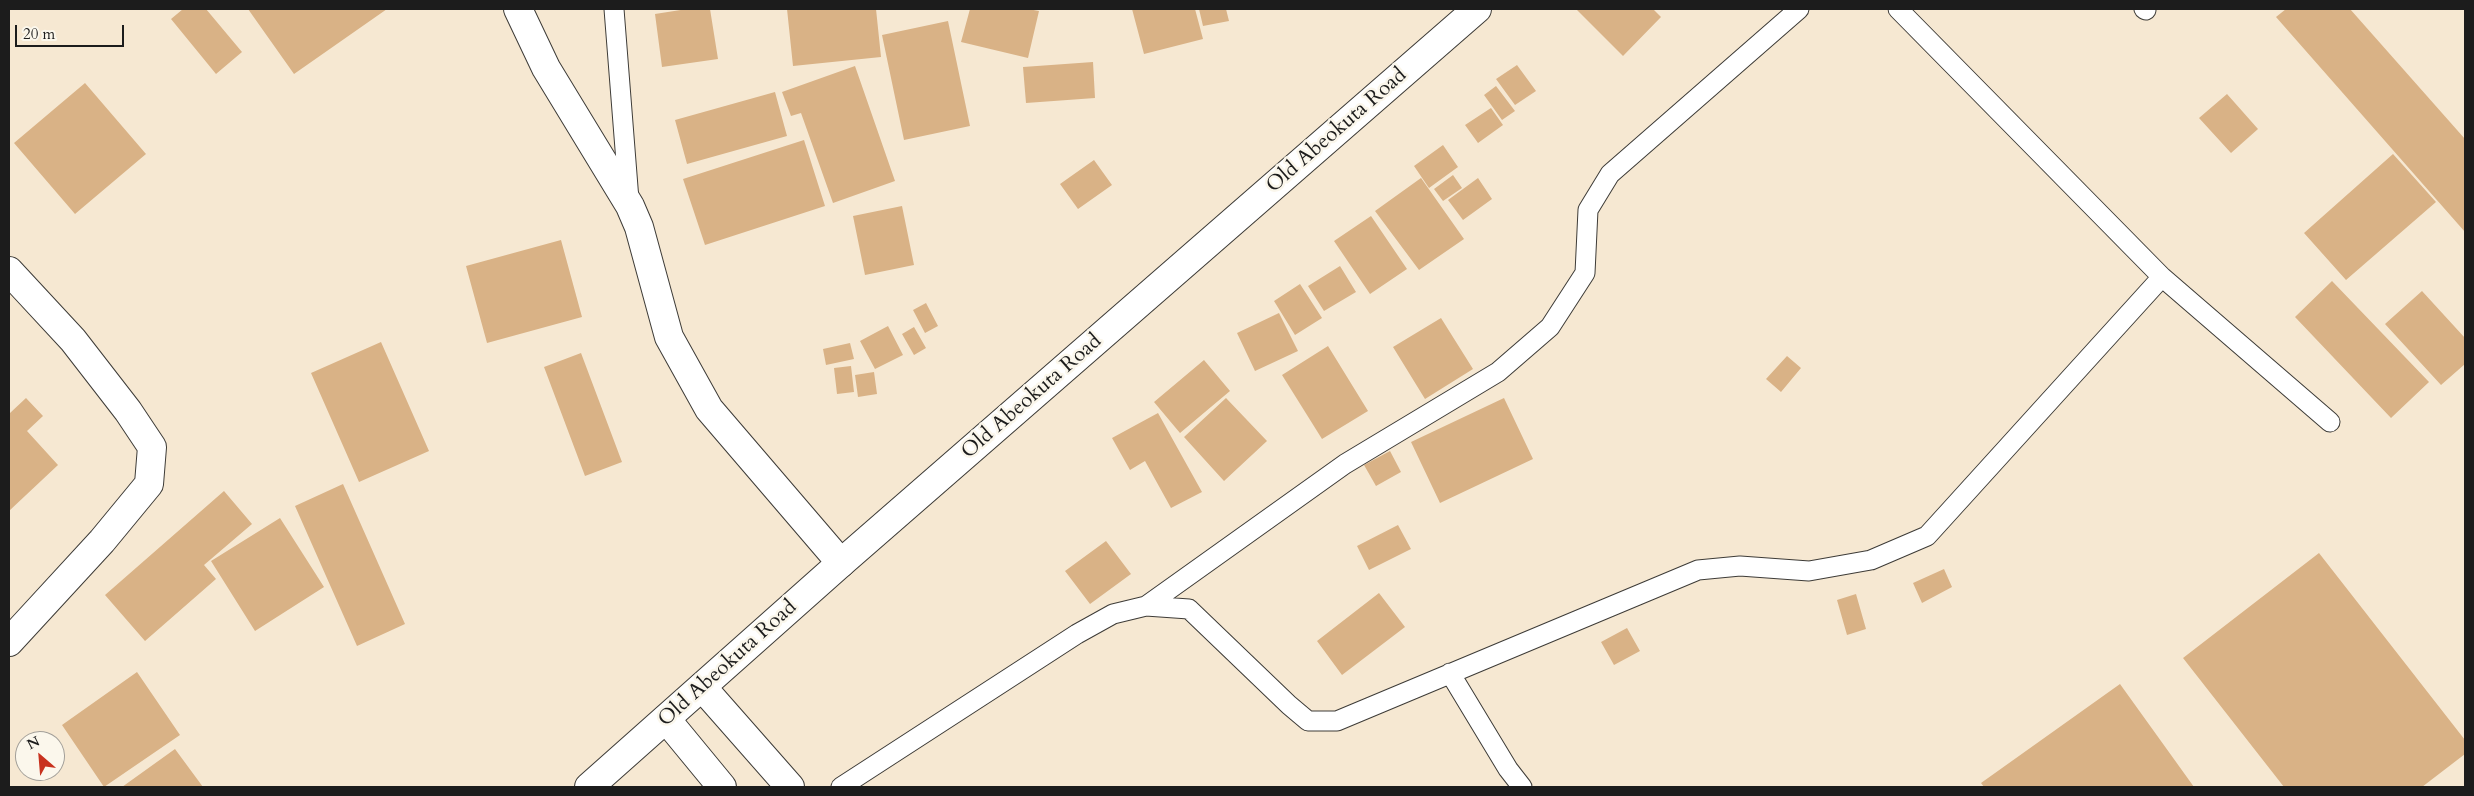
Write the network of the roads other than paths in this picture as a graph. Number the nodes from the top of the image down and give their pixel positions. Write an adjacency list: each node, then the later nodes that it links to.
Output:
1 (518, 9): 6 (main road)
2 (614, 9): 6 (lane)
3 (1477, 9): 10 (main road, Old Abeokuta Road)
4 (1799, 9): 11 (lane)
5 (1898, 9): 8 (lane)
6 (630, 206): 10 (main road)
7 (9, 271): 12 (main road)
8 (2162, 277): 9 (lane); 13 (lane)
9 (2330, 422)
10 (841, 564): 14 (main road, Old Abeokuta Road)
11 (1146, 606): 13 (lane); 19 (lane)
12 (9, 642)
13 (1450, 673): 20 (lane)
14 (702, 686): 15 (main road, Old Abeokuta Road); 18 (main road)
15 (666, 719): 16 (main road, Old Abeokuta Road); 17 (main road)
16 (589, 787)
17 (722, 787)
18 (790, 787)
19 (841, 787)
20 (1522, 787)

